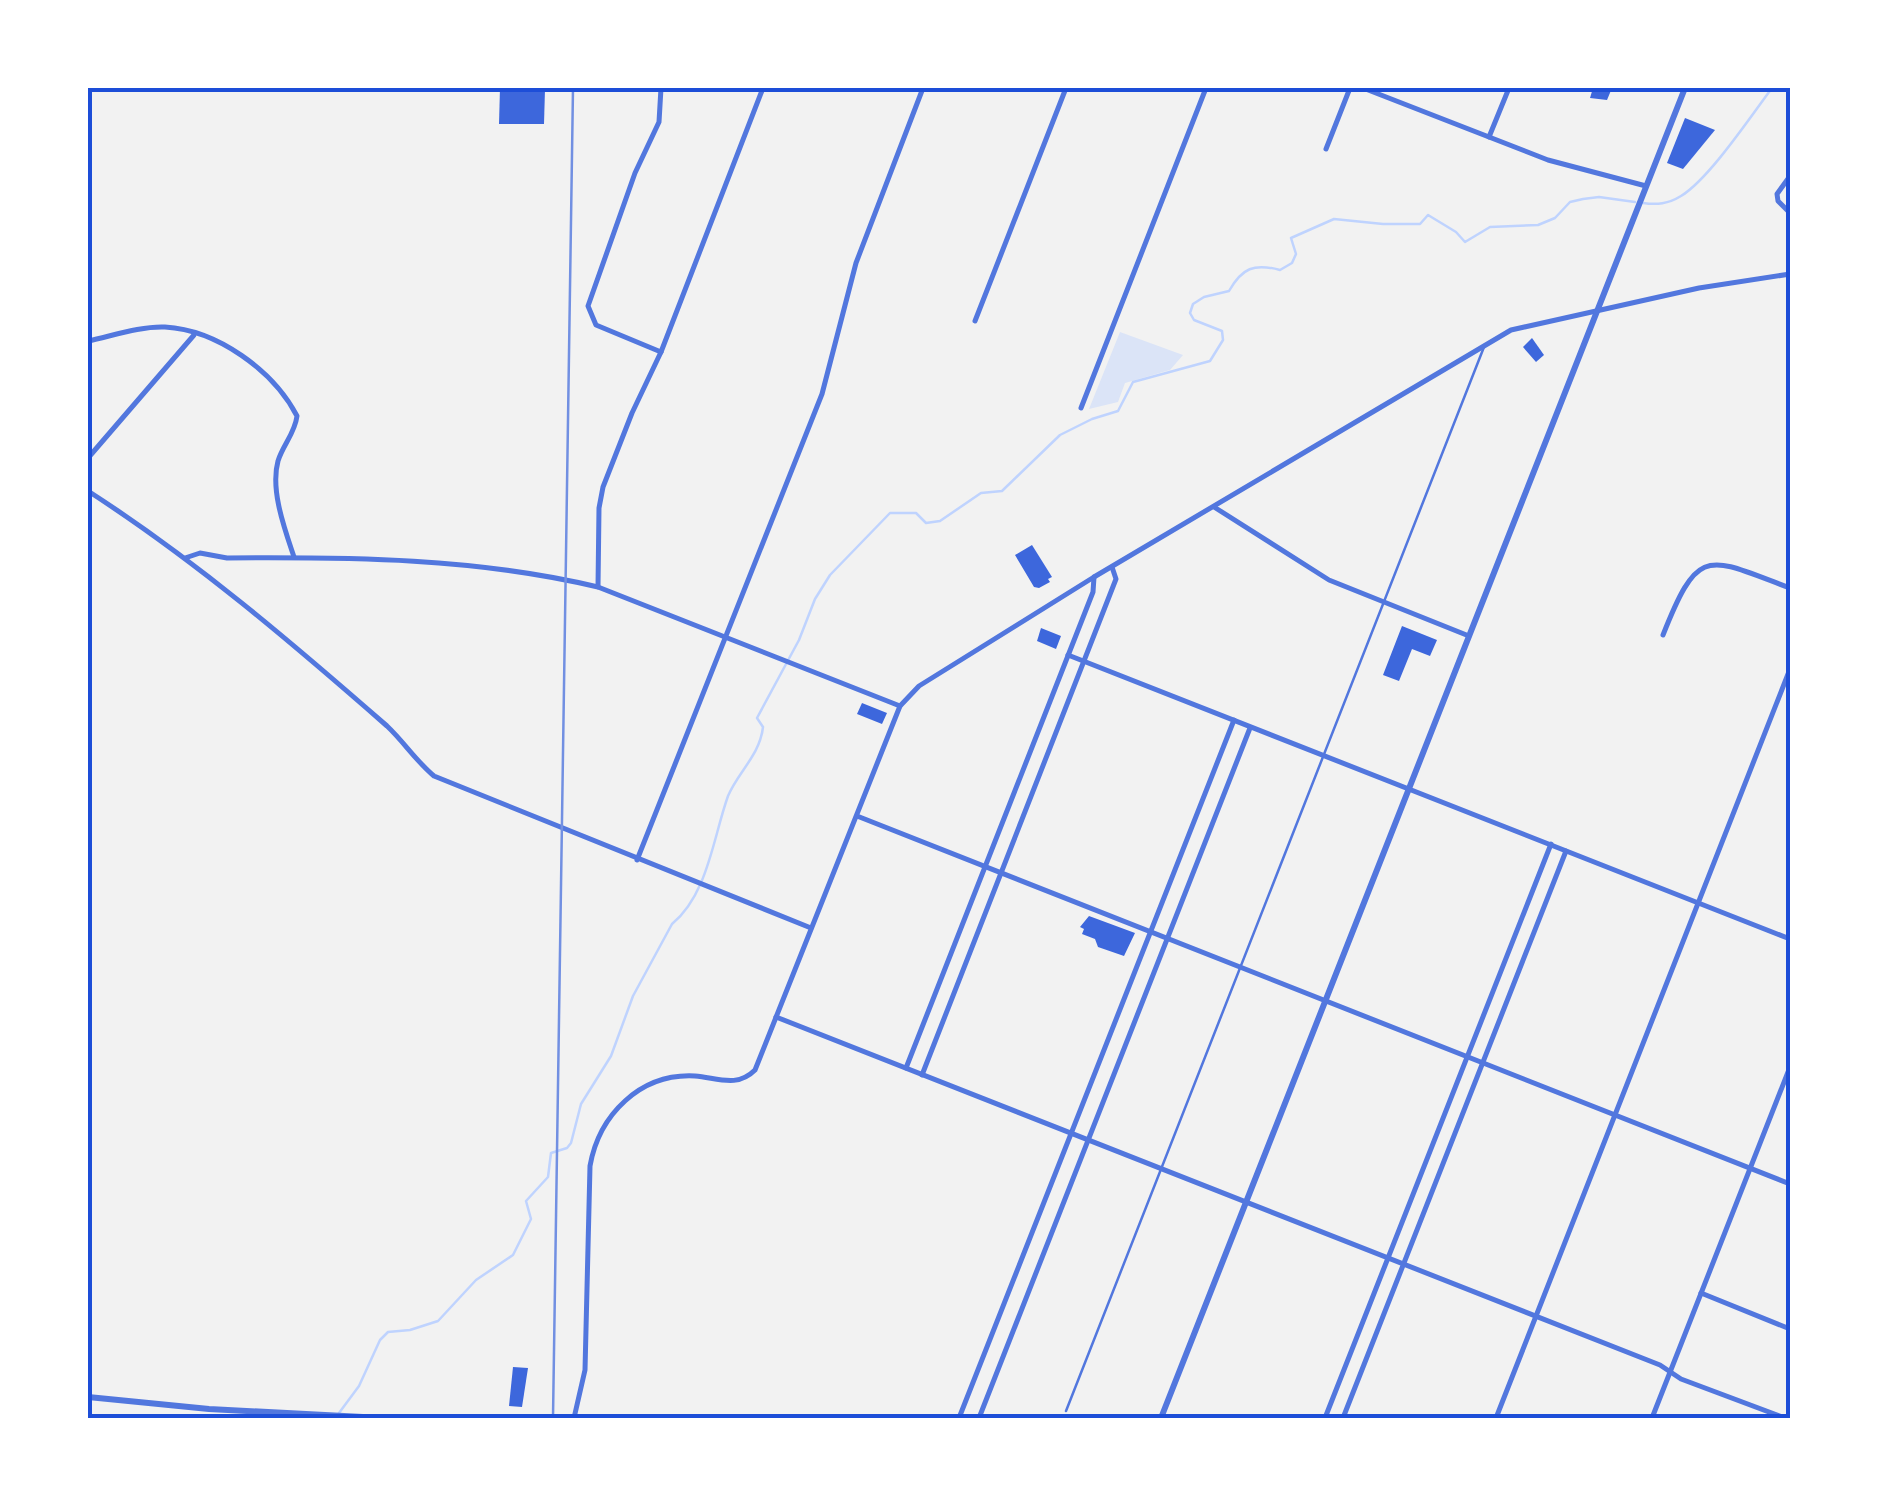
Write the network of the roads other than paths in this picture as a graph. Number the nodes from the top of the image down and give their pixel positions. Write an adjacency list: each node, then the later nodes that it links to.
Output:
1 (660, 88): 21 (street)
2 (763, 88): 21 (street)
3 (923, 88): 35 (street)
4 (1066, 88): 17 (street)
5 (1206, 88): 22 (street)
6 (1350, 88): 11 (street)
7 (1363, 88): 10 (street)
8 (1509, 88): 10 (street)
9 (1685, 88): 13 (street)
10 (1488, 136): 13 (street)
11 (1326, 149)
12 (1790, 176): 14 (street)
13 (1646, 186): 16 (street)
14 (1790, 213)
15 (1790, 274): 16 (street)
16 (1598, 309): 20 (street); 34 (street)
17 (975, 321)
18 (194, 335): 19 (street); 23 (street); 27 (street)
19 (88, 342)
20 (1485, 345): 25 (street); 32 (lane)
21 (661, 352): 30 (street)
22 (1081, 408)
23 (88, 458)
24 (88, 491): 26 (street)
25 (1214, 507): 28 (street); 32 (street)
26 (185, 558): 27 (street); 47 (street)
27 (294, 558): 30 (street)
28 (1112, 567): 29 (street); 37 (street)
29 (1094, 577): 36 (street); 39 (street)
30 (598, 587): 35 (street)
31 (1790, 588): 33 (street)
32 (1384, 603): 34 (street); 42 (lane)
33 (1664, 634)
34 (1469, 636): 43 (street)
35 (724, 637): 39 (street); 47 (street)
36 (1068, 656): 37 (street); 48 (street)
37 (1085, 662): 40 (street); 49 (street)
38 (1790, 669): 50 (street)
39 (900, 706): 44 (street)
40 (1234, 720): 41 (street); 52 (street)
41 (1250, 726): 42 (street); 53 (street)
42 (1325, 756): 43 (street); 55 (lane)
43 (1409, 788): 45 (street); 56 (street)
44 (856, 816): 48 (street); 51 (street)
45 (1551, 844): 46 (street); 58 (street)
46 (1566, 851): 50 (street); 59 (street)
47 (637, 860): 51 (street)
48 (986, 866): 49 (street); 61 (street)
49 (1002, 872): 52 (street); 62 (street)
50 (1699, 903): 54 (street); 63 (street)
51 (811, 928): 57 (street)
52 (1149, 930): 53 (street); 64 (street)
53 (1168, 938): 55 (street); 65 (street)
54 (1790, 939)
55 (1242, 966): 56 (street); 67 (lane)
56 (1326, 1000): 58 (street); 69 (street)
57 (776, 1017): 61 (street); 80 (street)
58 (1468, 1056): 59 (street); 70 (street)
59 (1484, 1061): 63 (street); 71 (street)
60 (1790, 1066): 66 (street)
61 (906, 1068): 62 (street)
62 (922, 1075): 64 (street)
63 (1616, 1113): 66 (street); 73 (street)
64 (1070, 1134): 65 (street); 81 (street)
65 (1088, 1141): 67 (street); 82 (street)
66 (1751, 1168): 68 (street); 72 (street)
67 (1162, 1170): 69 (street); 77 (lane)
68 (1790, 1184)
69 (1246, 1202): 70 (street); 83 (street)
70 (1388, 1257): 71 (street); 84 (street)
71 (1404, 1264): 73 (street); 85 (street)
72 (1701, 1293): 74 (street); 75 (street)
73 (1536, 1316): 75 (street); 86 (street)
74 (1790, 1328)
75 (1671, 1372): 87 (street); 88 (street)
76 (88, 1397): 78 (street)
77 (1066, 1411)
78 (289, 1415): 79 (street)
79 (382, 1418)
80 (574, 1418)
81 (959, 1418)
82 (979, 1418)
83 (1161, 1418)
84 (1325, 1418)
85 (1343, 1418)
86 (1496, 1418)
87 (1652, 1418)
88 (1785, 1418)

